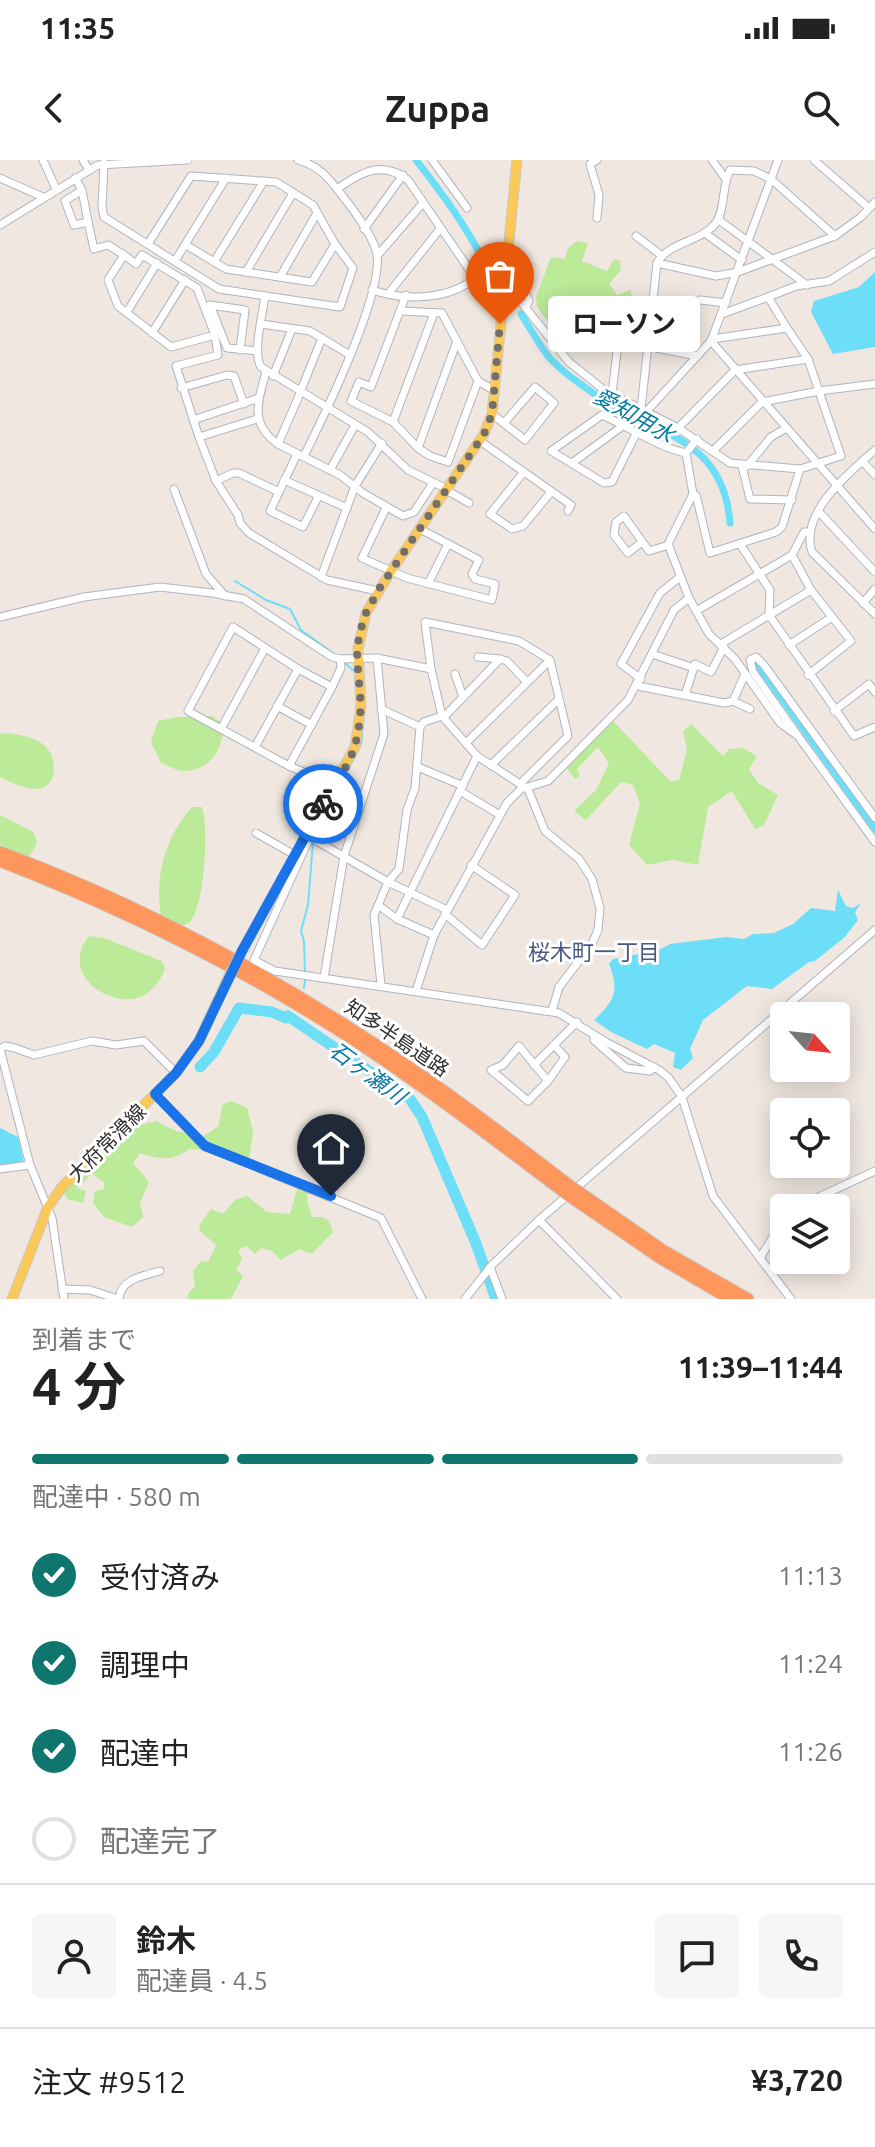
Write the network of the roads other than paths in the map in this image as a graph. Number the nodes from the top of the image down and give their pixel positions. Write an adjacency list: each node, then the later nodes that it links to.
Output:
1 (43, 160): 20 (street)
2 (83, 160): 12 (street)
3 (188, 160): 11 (street)
4 (298, 160): 21 (street)
5 (432, 160): 27 (street)
6 (517, 160): 51 (main road, 大府常滑線)
7 (712, 160): 17 (street)
8 (778, 160): 18 (street)
9 (592, 161): 29 (street)
10 (820, 162): 26 (street)
11 (104, 163): 12 (street); 39 (street)
12 (89, 170): 15 (street)
13 (403, 175): 21 (street); 25 (street); 33 (street)
14 (0, 178): 24 (street)
15 (75, 178): 20 (street); 22 (street)
16 (226, 178): 19 (street); 39 (street); 41 (street)
17 (725, 178): 18 (street); 31 (street)
18 (771, 179): 37 (street); 38 (street)
19 (264, 181): 23 (street); 49 (street)
20 (56, 189): 24 (street)
21 (337, 189): 33 (street)
22 (82, 190): 32 (street); 32 (street)
23 (293, 193): 28 (street); 52 (street)
24 (43, 197): 30 (street)
25 (423, 203): 34 (street); 44 (street)
26 (872, 205): 37 (street)
27 (467, 208)
28 (317, 213): 40 (street); 54 (street)
29 (597, 218)
30 (2, 220)
31 (719, 220): 35 (street); 38 (street)
32 (88, 222): 43 (street)
33 (364, 229): 44 (street)
34 (440, 229): 55 (street); 60 (street)
35 (706, 234): 45 (street); 46 (street)
36 (636, 236): 45 (street)
37 (835, 236): 48 (street)
38 (749, 242): 46 (street); 48 (street)
39 (148, 244): 47 (street)
40 (335, 244): 54 (street); 62 (street)
41 (186, 245): 47 (street); 49 (street)
42 (875, 252): 57 (street)
43 (124, 255): 50 (street); 68 (street)
44 (377, 256): 58 (street)
45 (659, 259): 53 (street); 80 (street)
46 (742, 260): 53 (street)
47 (175, 261): 62 (street)
48 (772, 261): 53 (street); 57 (street)
49 (214, 262): 52 (street)
50 (157, 263): 56 (street); 68 (street)
51 (506, 269): 59 (main road, 大府常滑線); 66 (street)
52 (246, 272): 54 (street)
53 (738, 272): 65 (street)
54 (280, 277)
55 (475, 278): 59 (street); 61 (street)
56 (185, 280): 74 (street); 75 (street)
57 (807, 285): 63 (street)
58 (372, 290): 60 (street); 83 (street)
59 (505, 293): 66 (street); 92 (main road, 大府常滑線)
60 (388, 294): 61 (street)
61 (406, 295): 67 (street)
62 (265, 296): 71 (street)
63 (768, 297): 70 (street); 72 (street)
64 (700, 300): 65 (street)
65 (726, 303): 70 (street)
66 (526, 307): 94 (street)
67 (401, 311): 69 (street); 103 (street)
68 (127, 312): 74 (street)
69 (434, 313): 78 (street); 103 (street)
70 (722, 314): 77 (street)
71 (261, 324): 73 (street); 82 (street)
72 (787, 328): 77 (street); 85 (street)
73 (292, 329): 76 (street); 87 (street)
74 (152, 333): 75 (street)
75 (215, 335): 90 (street)
76 (322, 338): 83 (street); 91 (street)
77 (711, 340): 84 (street); 86 (street)
78 (457, 341): 88 (street); 115 (street)
79 (618, 343): 94 (street)
80 (646, 346): 84 (street); 99 (street)
81 (240, 350): 81 (street); 82 (street)
82 (258, 351): 87 (street)
83 (350, 355): 98 (street)
84 (697, 356): 99 (street)
85 (808, 359): 86 (street); 93 (street)
86 (735, 370): 96 (street); 107 (street)
87 (270, 374): 91 (street); 95 (street)
88 (478, 381): 92 (street); 115 (street)
89 (875, 384): 93 (street)
90 (181, 388): 97 (street); 102 (street)
91 (301, 391): 98 (street); 114 (street)
92 (495, 391): 100 (main road, 大府常滑線)
93 (819, 391): 96 (street); 122 (street)
94 (612, 394): 99 (street)
95 (259, 398): 97 (street); 101 (street)
96 (762, 402): 108 (street); 117 (street)
97 (244, 404): 102 (street)
98 (328, 408): 105 (street); 119 (street)
99 (643, 410): 107 (street)
100 (492, 414): 104 (street); 111 (main road, 大府常滑線)
101 (257, 419): 110 (street); 114 (street)
102 (193, 420): 110 (street)
103 (393, 422): 115 (street)
104 (504, 423): 104 (street)
105 (355, 425): 113 (street); 125 (street)
106 (624, 425): 109 (street); 121 (street); 121 (street)
107 (678, 428): 112 (street)
108 (785, 429): 122 (street); 123 (street)
109 (637, 432): 118 (street); 121 (street)
110 (199, 437): 129 (street)
111 (480, 441): 126 (street); 134 (main road, 大府常滑線)
112 (695, 441): 117 (street); 118 (street)
113 (382, 443): 130 (street); 131 (street)
114 (278, 444): 119 (street)
115 (418, 448)
116 (875, 450): 120 (street)
117 (713, 451): 123 (street)
118 (687, 452): 137 (street)
119 (301, 455): 125 (street); 128 (street)
120 (862, 461): 127 (street); 132 (street)
121 (572, 463)
122 (814, 463): 124 (street); 132 (street)
123 (745, 466): 124 (street); 139 (street)
124 (800, 469): 139 (street)
125 (330, 470): 131 (street)
126 (523, 473): 136 (street); 136 (street)
127 (875, 475)
128 (284, 480): 135 (street); 138 (street)
129 (216, 481): 135 (street); 156 (street)
130 (433, 483): 131 (street); 134 (street)
131 (355, 486): 141 (street)
132 (834, 486): 144 (street); 146 (street)
133 (174, 489): 162 (street)
134 (447, 490): 140 (street); 145 (main road, 大府常滑線)
135 (279, 492): 138 (street)
136 (551, 492): 143 (street)
137 (693, 494): 150 (street); 151 (street)
138 (318, 497): 141 (street)
139 (792, 500): 150 (street)
140 (469, 503)
141 (347, 508): 156 (street)
142 (385, 510): 153 (street)
143 (568, 511)
144 (819, 512): 147 (street); 154 (street)
145 (420, 529): 149 (street); 153 (main road, 大府常滑線)
146 (875, 529)
147 (810, 532): 152 (street); 164 (street)
148 (642, 542): 148 (street); 151 (street)
149 (448, 544): 158 (street); 158 (street)
150 (740, 544): 155 (street)
151 (669, 545): 157 (street)
152 (792, 555): 155 (street); 160 (street)
153 (391, 571): 158 (street); 161 (main road, 大府常滑線)
154 (875, 572)
155 (760, 573): 165 (street); 167 (street)
156 (321, 577): 161 (street)
157 (680, 577): 163 (street); 187 (street)
158 (428, 584)
159 (875, 589): 164 (street)
160 (811, 590): 167 (street); 169 (street)
161 (378, 591): 174 (main road, 大府常滑線)
162 (225, 596): 168 (street); 177 (street)
163 (689, 598): 165 (street); 173 (street)
164 (863, 603): 166 (street)
165 (696, 611): 170 (street)
166 (875, 614)
167 (769, 615): 170 (street); 171 (street)
168 (0, 617)
169 (832, 617): 171 (street); 185 (street)
170 (722, 645): 180 (street); 184 (street)
171 (789, 645): 185 (street)
172 (265, 648): 181 (street); 202 (street); 202 (street)
173 (652, 654): 180 (street); 187 (street)
174 (357, 657): 176 (street); 177 (street); 210 (main road, 大府常滑線)
175 (478, 657): 178 (street)
176 (377, 658): 182 (street); 195 (street)
177 (340, 659): 188 (street)
178 (500, 659): 186 (street); 191 (street)
179 (550, 660): 182 (street); 186 (street); 192 (street)
180 (694, 668): 190 (street)
181 (298, 669): 188 (street); 194 (street)
182 (431, 669): 198 (street)
183 (455, 674): 191 (street)
184 (745, 674): 193 (street); 203 (street)
185 (808, 675): 197 (street)
186 (527, 682): 204 (street)
187 (639, 683): 190 (street); 211 (street)
188 (332, 687): 199 (street)
189 (875, 692): 197 (street)
190 (685, 695): 193 (street)
191 (463, 697): 198 (street)
192 (559, 699): 207 (street); 211 (street)
193 (733, 701): 196 (street)
194 (277, 706): 199 (street); 205 (street)
195 (381, 709): 200 (street); 220 (street)
196 (750, 709)
197 (834, 711): 201 (street)
198 (443, 716): 200 (street); 204 (street)
199 (312, 725): 208 (street)
200 (420, 727): 209 (street)
201 (875, 727)
202 (221, 729): 205 (street)
203 (798, 736): 214 (street); 217 (street)
204 (466, 743): 206 (street)
205 (255, 747): 208 (street)
206 (477, 756): 207 (street); 212 (street)
207 (491, 765): 211 (street)
208 (289, 766): 210 (street)
209 (418, 767): 212 (street); 223 (street)
210 (335, 785): 216 (main road, 大府常滑線)
211 (524, 786): 213 (street); 233 (street)
212 (461, 788): 213 (street); 224 (street)
213 (500, 815): 222 (street)
214 (875, 818)
215 (256, 833): 219 (street)
216 (307, 835): 219 (main road, 大府常滑線); 220 (street); 230 (street)
217 (875, 842)
218 (0, 852): 248 (highway, 知多半島道路)
219 (293, 854): 241 (main road, 大府常滑線, bridge)
220 (344, 856): 223 (street); 230 (street)
221 (0, 861): 248 (highway, 知多半島道路)
222 (471, 865): 226 (street); 226 (street)
223 (388, 882): 224 (street); 225 (street)
224 (410, 893): 226 (street); 227 (street)
225 (378, 905): 227 (street); 231 (street)
226 (446, 912): 229 (street)
227 (397, 919): 229 (street)
228 (875, 930): 244 (street)
229 (434, 935): 232 (street)
230 (324, 978): 231 (street)
231 (381, 985): 232 (street)
232 (416, 991): 233 (street)
233 (552, 1011): 234 (street)
234 (577, 1022): 235 (street); 236 (street)
235 (594, 1035): 240 (street); 240 (street)
236 (554, 1045): 239 (street); 242 (street)
237 (0, 1049): 238 (street); 241 (street)
238 (1, 1058): 245 (street)
239 (534, 1065): 242 (street); 242 (street)
240 (654, 1067): 244 (street)
241 (176, 1073): 243 (main road, 大府常滑線)
242 (548, 1081)
243 (155, 1094): 251 (main road, 大府常滑線); 262 (street)
244 (682, 1097): 252 (street); 254 (street)
245 (30, 1165): 246 (street); 251 (street)
246 (0, 1169)
247 (875, 1171): 249 (street)
248 (567, 1188): 250 (highway, 知多半島道路, bridge)
249 (825, 1194)
250 (578, 1197): 265 (highway, 知多半島道路); 266 (highway, 知多半島道路)
251 (48, 1207): 257 (street); 259 (main road, 大府常滑線)
252 (539, 1220): 255 (street); 258 (street)
253 (770, 1242): 254 (street)
254 (760, 1258): 267 (street)
255 (490, 1267): 263 (street); 264 (street)
256 (160, 1271): 261 (street)
257 (62, 1289): 260 (street); 261 (street)
258 (615, 1298)
259 (12, 1299)
260 (64, 1299)
261 (118, 1299)
262 (422, 1299)
263 (465, 1299)
264 (502, 1299)
265 (730, 1299)
266 (748, 1299)
267 (791, 1299)

